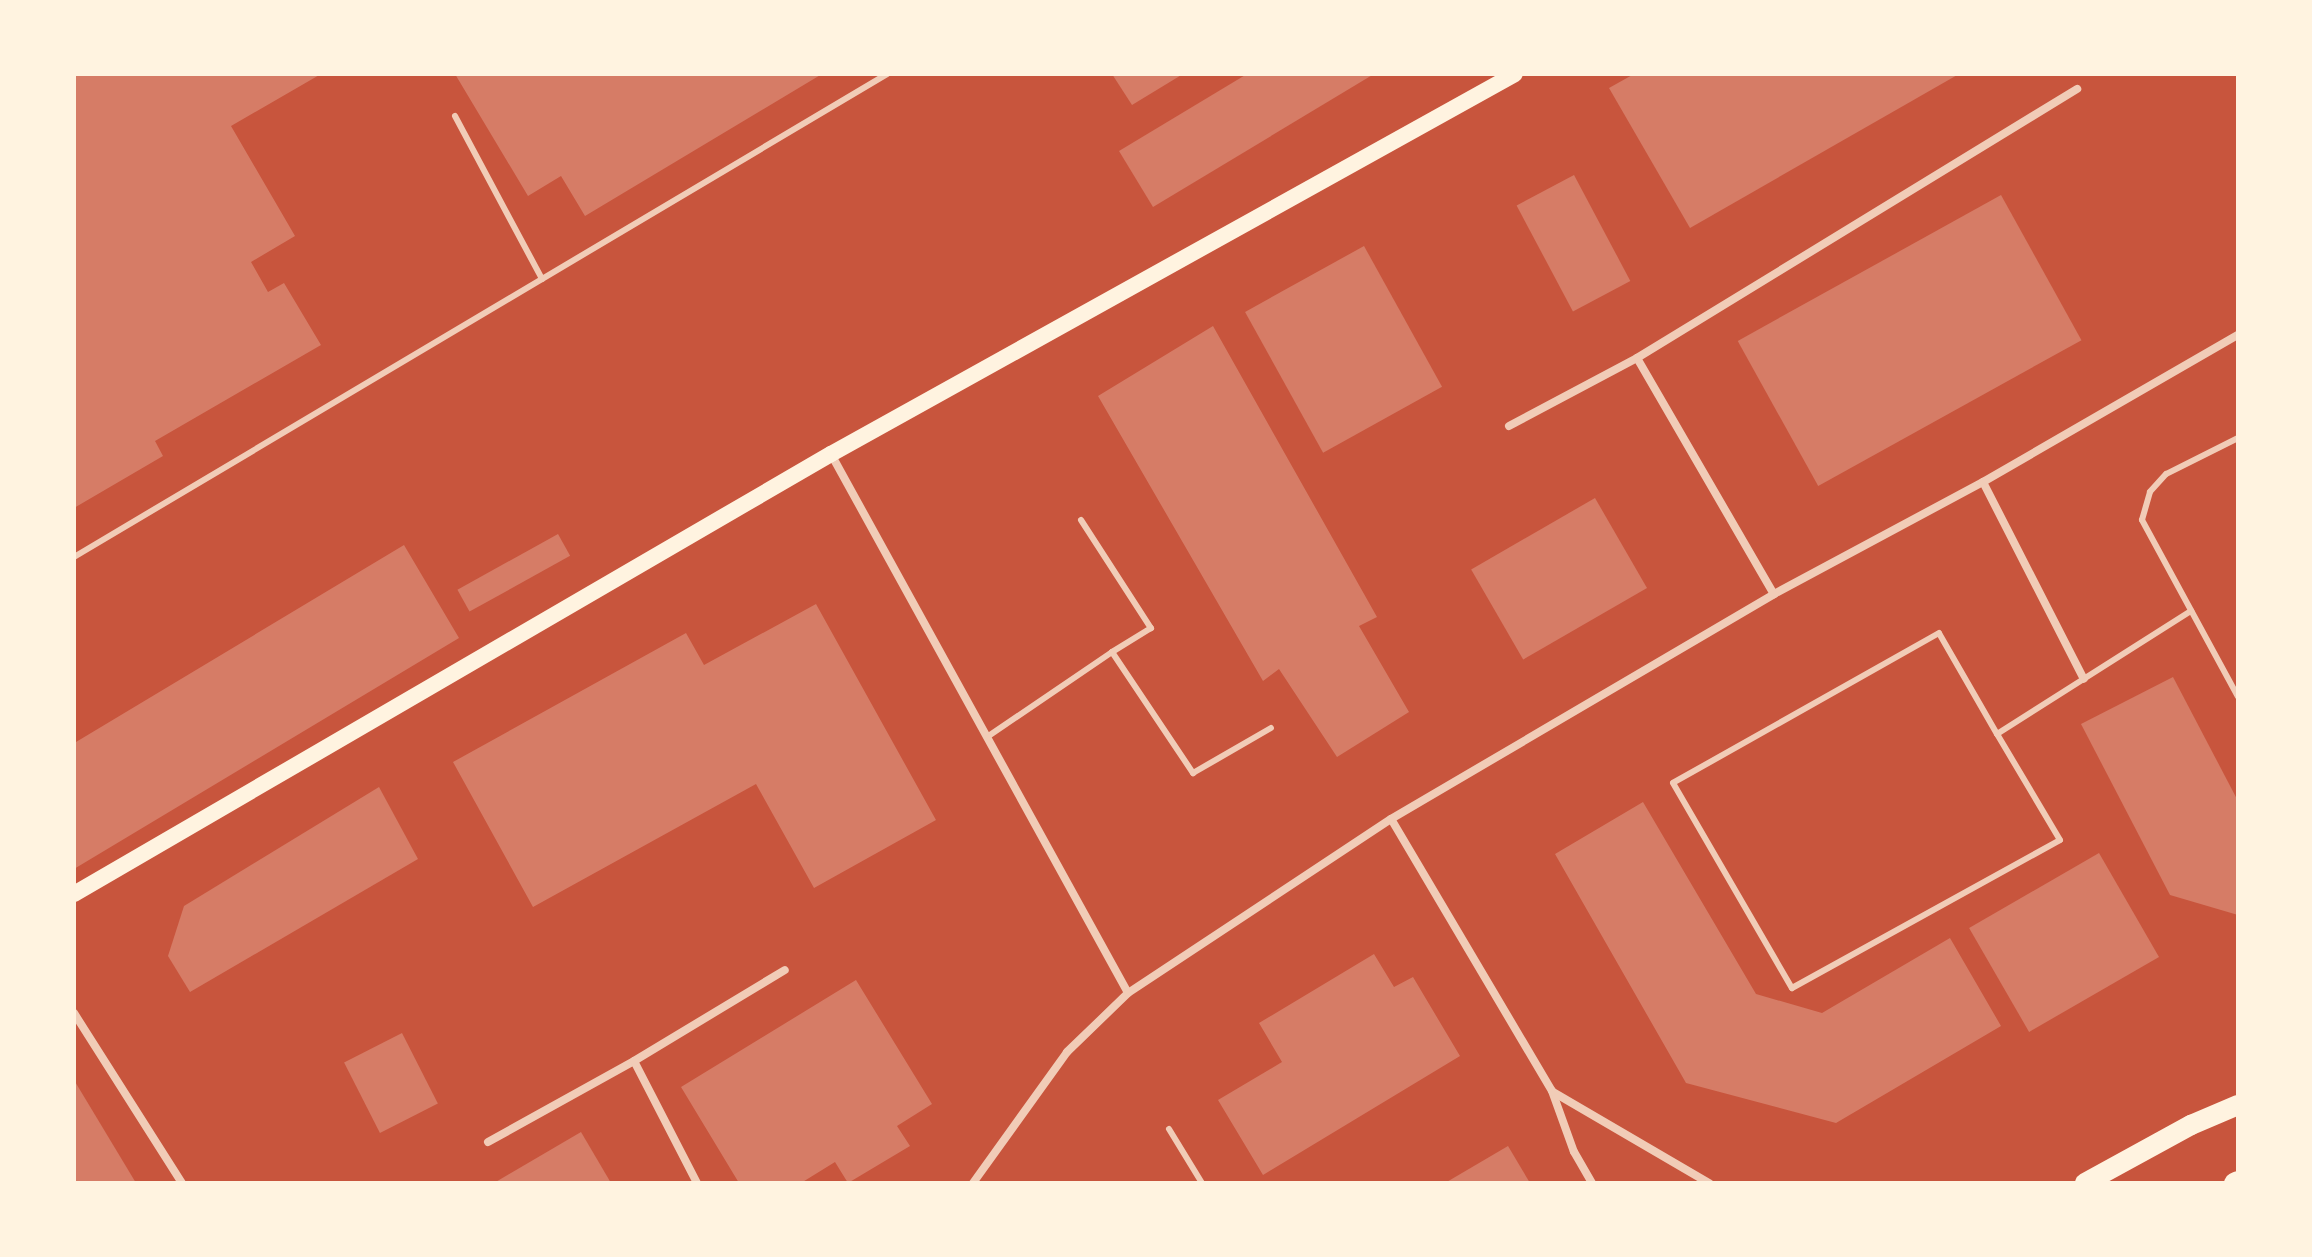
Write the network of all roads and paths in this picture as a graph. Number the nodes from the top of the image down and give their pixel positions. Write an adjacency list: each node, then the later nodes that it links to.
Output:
1 (887, 74): 6 (lane)
2 (1515, 74): 3 (main road)
3 (1488, 81): 11 (main road)
4 (2077, 89): 8 (street)
5 (455, 116): 6 (lane)
6 (542, 279): 14 (lane)
7 (2238, 335): 12 (street)
8 (1637, 358): 9 (street); 15 (street)
9 (1509, 426)
10 (2238, 438): 16 (lane)
11 (831, 454): 22 (street); 24 (main road)
12 (1983, 482): 15 (street); 18 (street)
13 (1081, 520): 17 (lane)
14 (74, 557)
15 (1774, 594): 23 (street)
16 (2191, 611): 18 (lane); 19 (lane)
17 (1112, 652): 20 (lane); 22 (lane)
18 (2084, 679): 21 (lane)
19 (2238, 697)
20 (1271, 728)
21 (1997, 734): 21 (lane)
22 (987, 737): 26 (street)
23 (1391, 819): 26 (street); 29 (street)
24 (74, 894)
25 (785, 970): 28 (street)
26 (1128, 993): 35 (street)
27 (74, 1013): 33 (street)
28 (634, 1061): 32 (street); 34 (street)
29 (1552, 1091): 37 (street); 38 (street)
30 (2238, 1105): 39 (main road)
31 (1169, 1129): 36 (lane)
32 (488, 1142)
33 (182, 1183)
34 (697, 1183)
35 (973, 1183)
36 (1202, 1183)
37 (1592, 1183)
38 (1709, 1183)
39 (2085, 1183)

